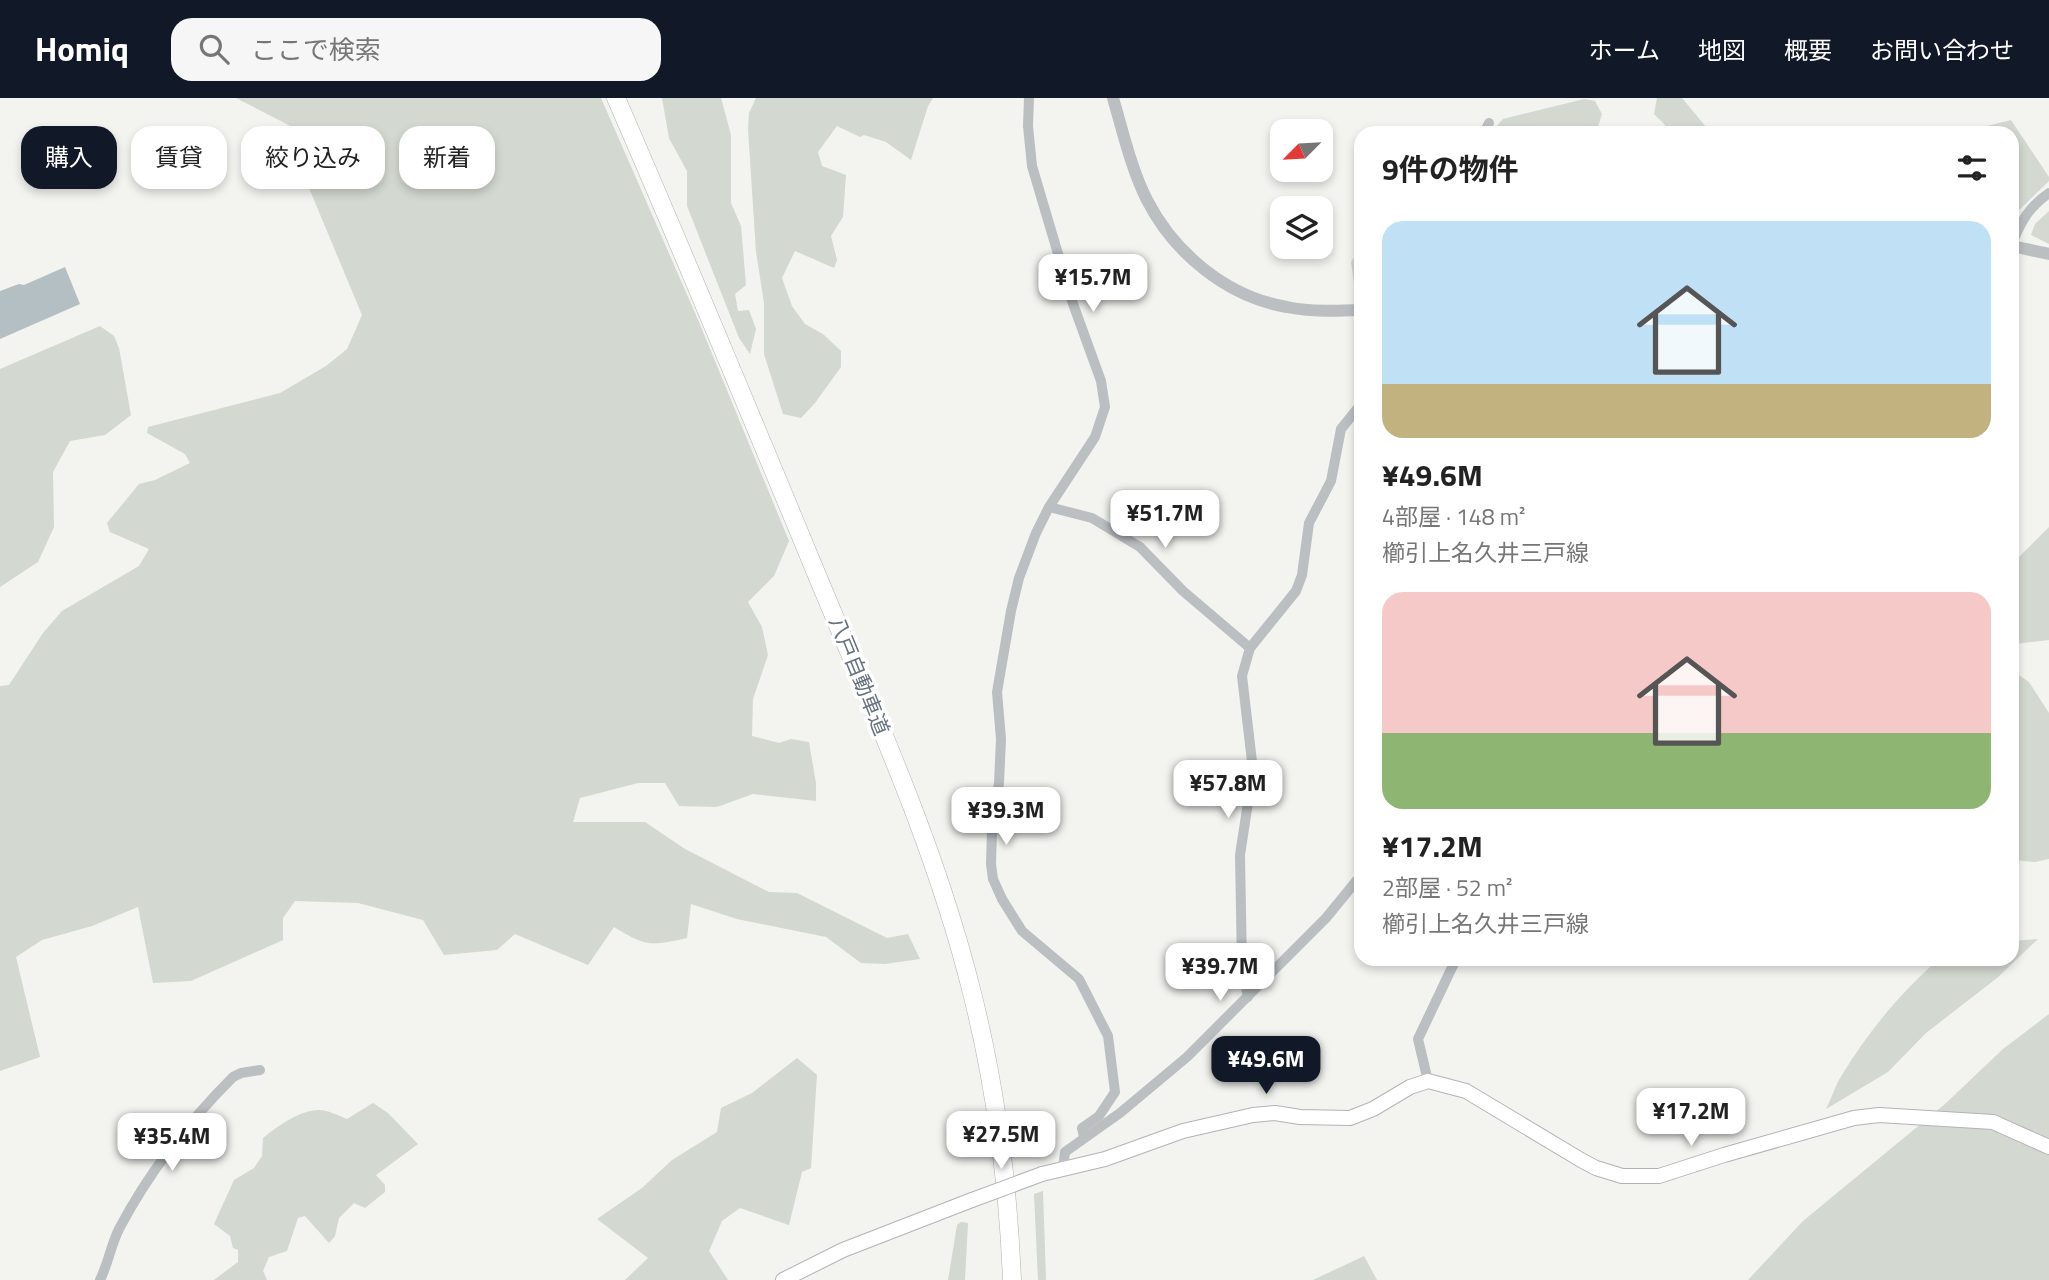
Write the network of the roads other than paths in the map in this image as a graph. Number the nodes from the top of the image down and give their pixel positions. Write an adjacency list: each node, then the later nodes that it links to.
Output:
1 (616, 98): 23 (highway, 八戸自動車道)
2 (627, 98): 24 (highway, 八戸自動車道)
3 (1029, 98): 11 (street)
4 (1113, 98): 9 (street)
5 (2049, 193): 6 (street)
6 (2019, 226)
7 (2019, 247): 8 (street)
8 (2049, 254)
9 (1354, 310)
10 (1354, 413): 12 (street)
11 (1049, 507): 12 (street); 18 (street)
12 (1250, 648): 15 (street)
13 (1354, 884): 15 (street)
14 (1453, 966): 17 (street)
15 (1248, 997): 18 (street)
16 (260, 1070): 21 (street)
17 (1428, 1081): 19 (main road); 20 (main road)
18 (1084, 1138): 20 (street)
19 (2049, 1147)
20 (1063, 1168): 22 (main road, bridge)
21 (100, 1280)
22 (783, 1280)
23 (1012, 1280)
24 (1021, 1280)

